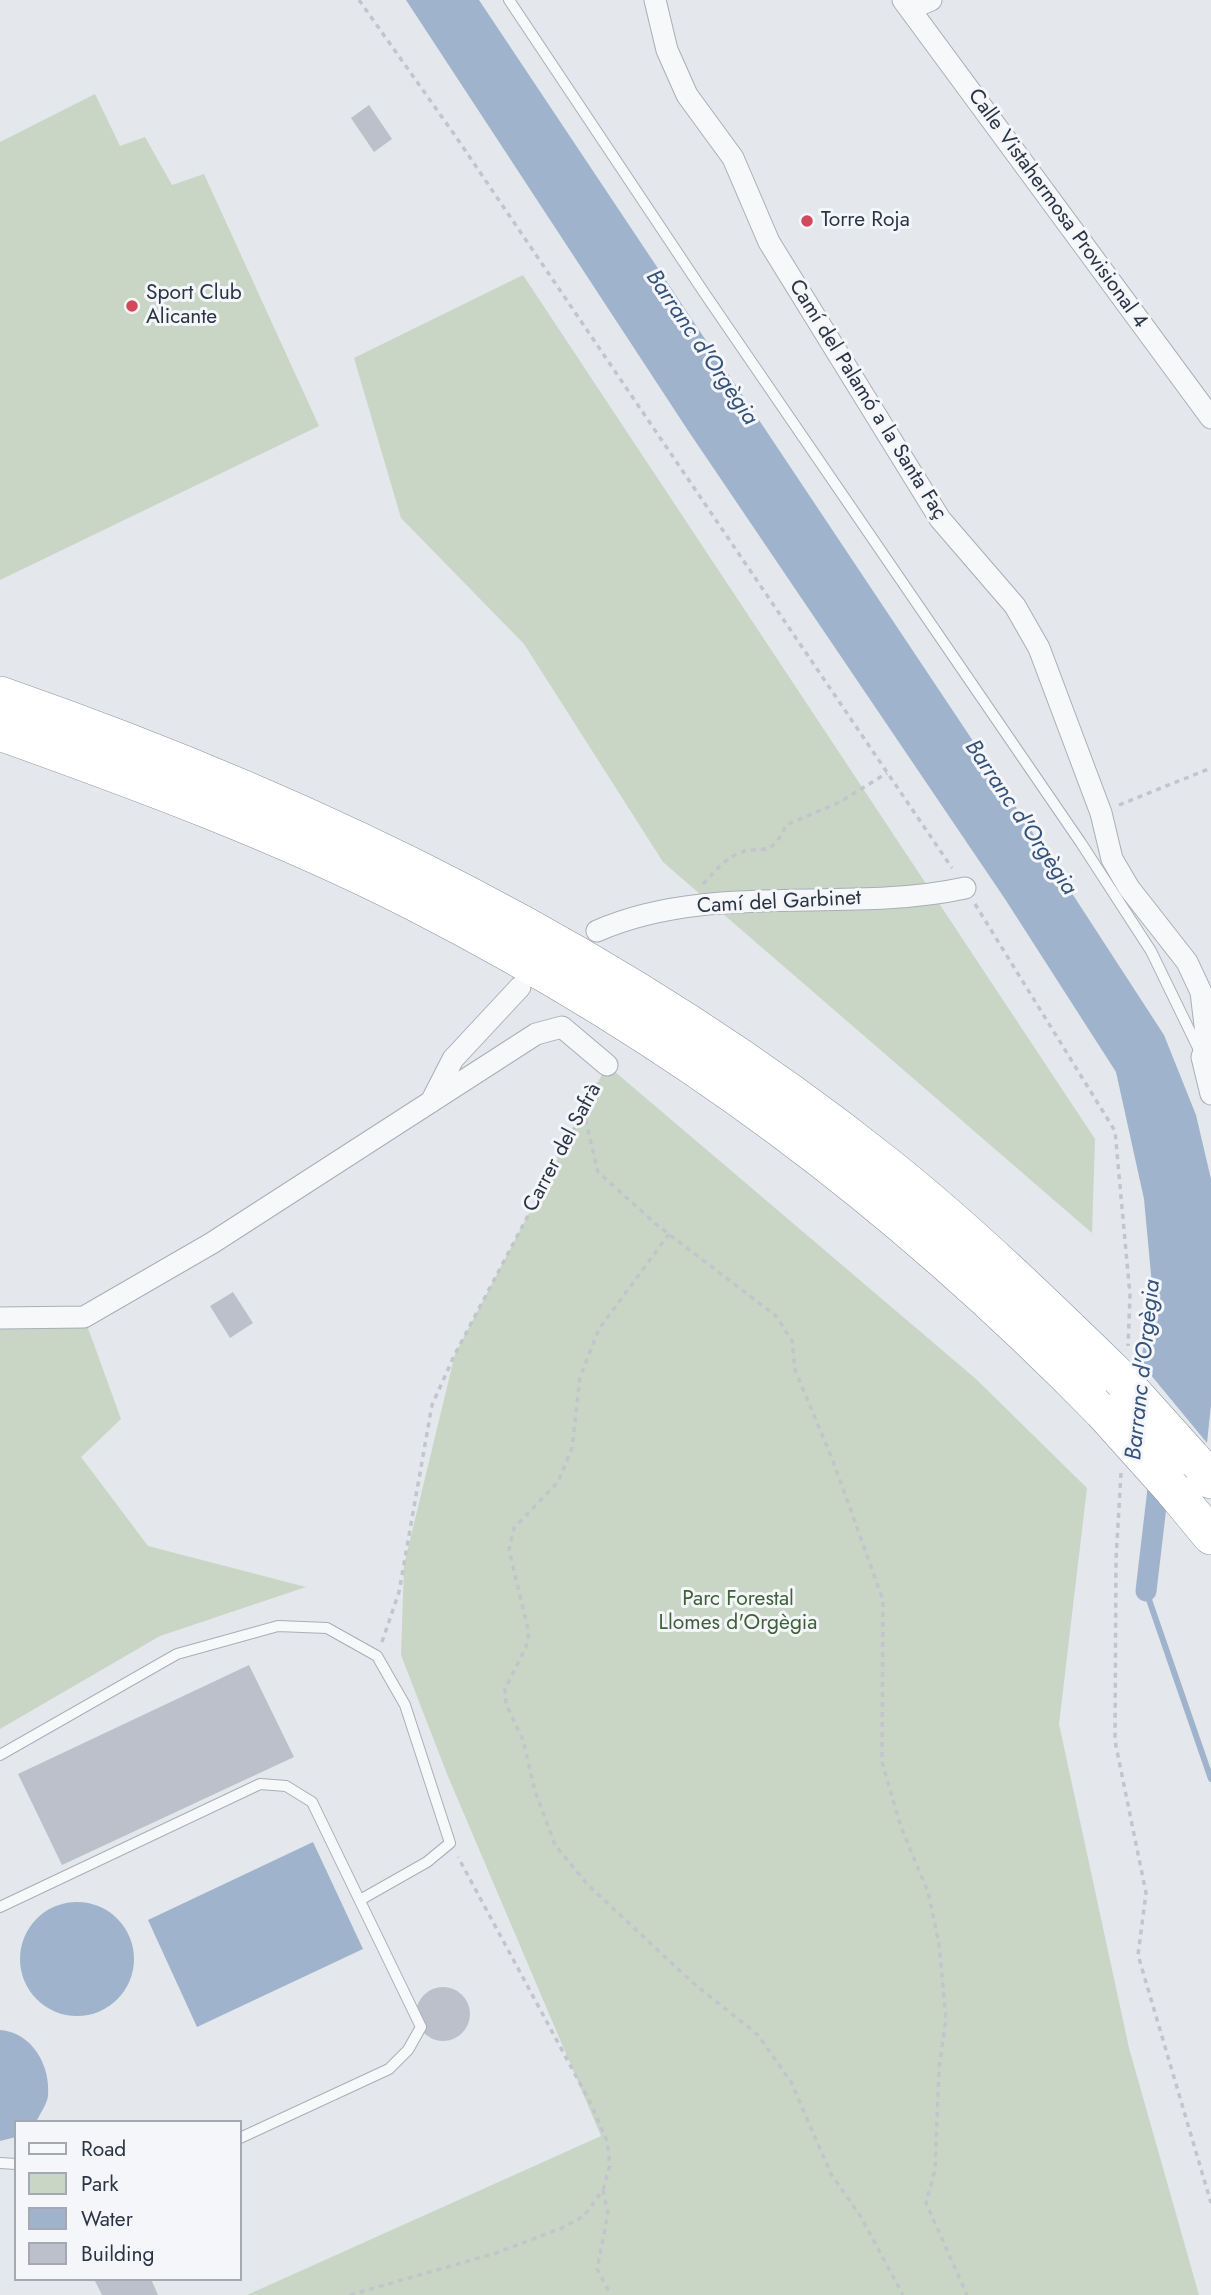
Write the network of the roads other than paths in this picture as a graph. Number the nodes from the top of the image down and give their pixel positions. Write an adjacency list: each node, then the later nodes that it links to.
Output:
1 (509, 0): 11 (lane)
2 (655, 0): 11 (street, Camí del Palamó a la Santa Faç)
3 (931, 0): 4 (street)
4 (906, 4): 5 (street, Calle Vistahermosa Provisional 4)
5 (1211, 418)
6 (0, 695): 16 (highway, bridge)
7 (0, 732): 17 (highway, bridge)
8 (965, 888): 9 (street, Camí del Garbinet)
9 (597, 932)
10 (520, 987): 14 (street)
11 (1202, 1057): 13 (street, Camí del Palamó a la Santa Faç)
12 (607, 1065): 14 (street, Carrer del Safrà)
13 (1211, 1094)
14 (430, 1104): 15 (street, Carrer del Safrà)
15 (0, 1318)
16 (1201, 1469)
17 (1211, 1536)
18 (0, 1755): 19 (lane)
19 (360, 1900): 20 (lane); 21 (lane)
20 (0, 1908)
21 (242, 2137)

